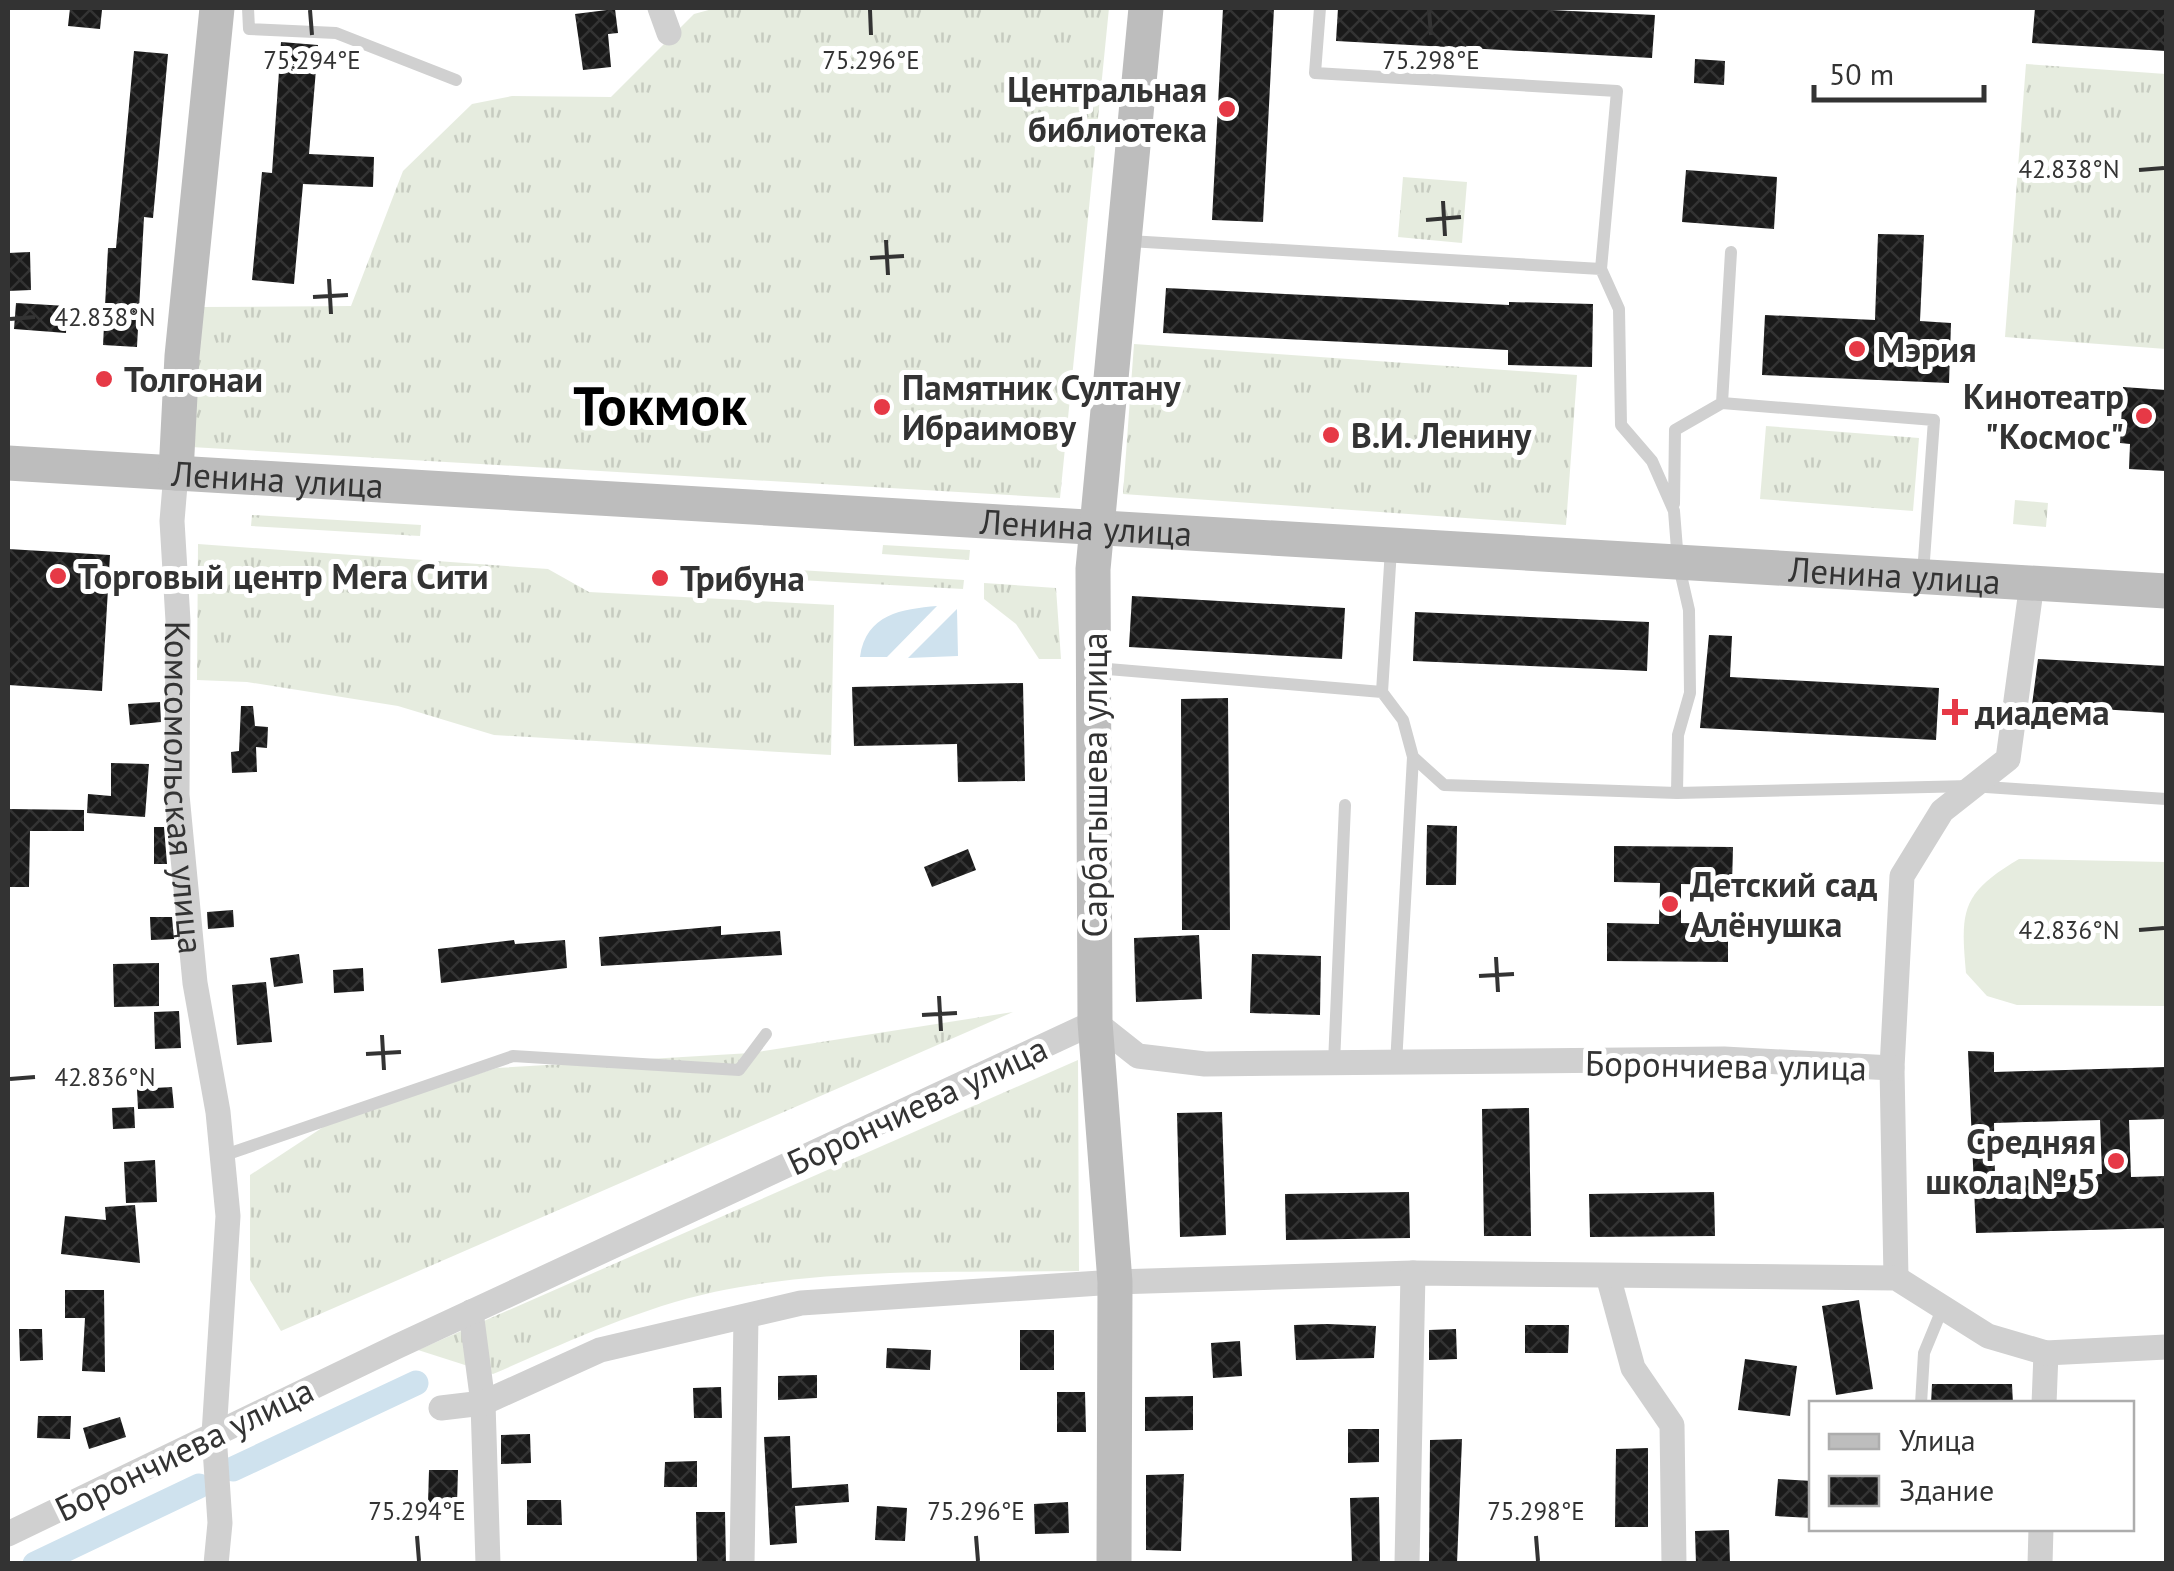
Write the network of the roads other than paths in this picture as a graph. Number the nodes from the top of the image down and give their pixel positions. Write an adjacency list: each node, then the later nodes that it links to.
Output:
1 (217, 8): 13 (main road, Комсомольская улица)
2 (248, 8): 7 (lane)
3 (660, 8): 6 (street)
4 (1146, 8): 8 (main road, Сарбагышева улица)
5 (1320, 8): 10 (lane)
6 (669, 32)
7 (456, 80)
8 (1124, 241): 10 (lane); 15 (main road, Сарбагышева улица)
9 (1731, 252): 11 (lane)
10 (1601, 268): 14 (lane)
11 (1722, 403): 14 (lane); 18 (lane)
12 (8, 463): 13 (main road, Ленина улица)
13 (176, 474): 15 (main road, Ленина улица); 33 (street, Комсомольская улица)
14 (1674, 511): 17 (lane)
15 (1097, 528): 16 (main road, Ленина улица); 21 (main road, Сарбагышева улица)
16 (1391, 545): 17 (main road, Ленина улица); 22 (lane)
17 (1678, 562): 18 (main road, Ленина улица); 25 (lane)
18 (1923, 577): 19 (main road, Ленина улица)
19 (2032, 583): 20 (main road, Ленина улица); 24 (street)
20 (2166, 591)
21 (1094, 668): 22 (lane); 28 (main road, Сарбагышева улица)
22 (1382, 692): 23 (lane)
23 (1413, 757): 25 (lane); 31 (lane)
24 (1971, 786): 25 (lane); 26 (lane); 32 (street)
25 (1677, 794)
26 (2166, 799)
27 (1345, 804): 30 (lane)
28 (1095, 1022): 30 (street, Борончиева улица); 37 (main road, Сарбагышева улица); 39 (street, Борончиева улица)
29 (766, 1034): 33 (lane)
30 (1334, 1064): 31 (street, Борончиева улица)
31 (1396, 1064): 32 (street, Борончиева улица)
32 (1892, 1068): 36 (street)
33 (222, 1156): 47 (street, Комсомольская улица)
34 (1413, 1273): 35 (street); 37 (street); 54 (street)
35 (1608, 1276): 36 (street); 55 (street)
36 (1896, 1278): 38 (street)
37 (1115, 1282): 40 (street); 53 (main road, Сарбагышева улица)
38 (1943, 1307): 42 (street); 43 (lane)
39 (471, 1312): 45 (street); 47 (street, Борончиева улица)
40 (746, 1317): 45 (street); 52 (street)
41 (2166, 1347): 42 (street)
42 (2046, 1353): 44 (street)
43 (1921, 1401)
44 (2044, 1401)
45 (483, 1403): 46 (street); 51 (street)
46 (441, 1408)
47 (214, 1434): 49 (street, Борончиева улица); 50 (street, Комсомольская улица)
48 (2041, 1531): 56 (street)
49 (8, 1534)
50 (216, 1564)
51 (488, 1564)
52 (742, 1564)
53 (1114, 1564)
54 (1407, 1564)
55 (1674, 1564)
56 (2040, 1564)

